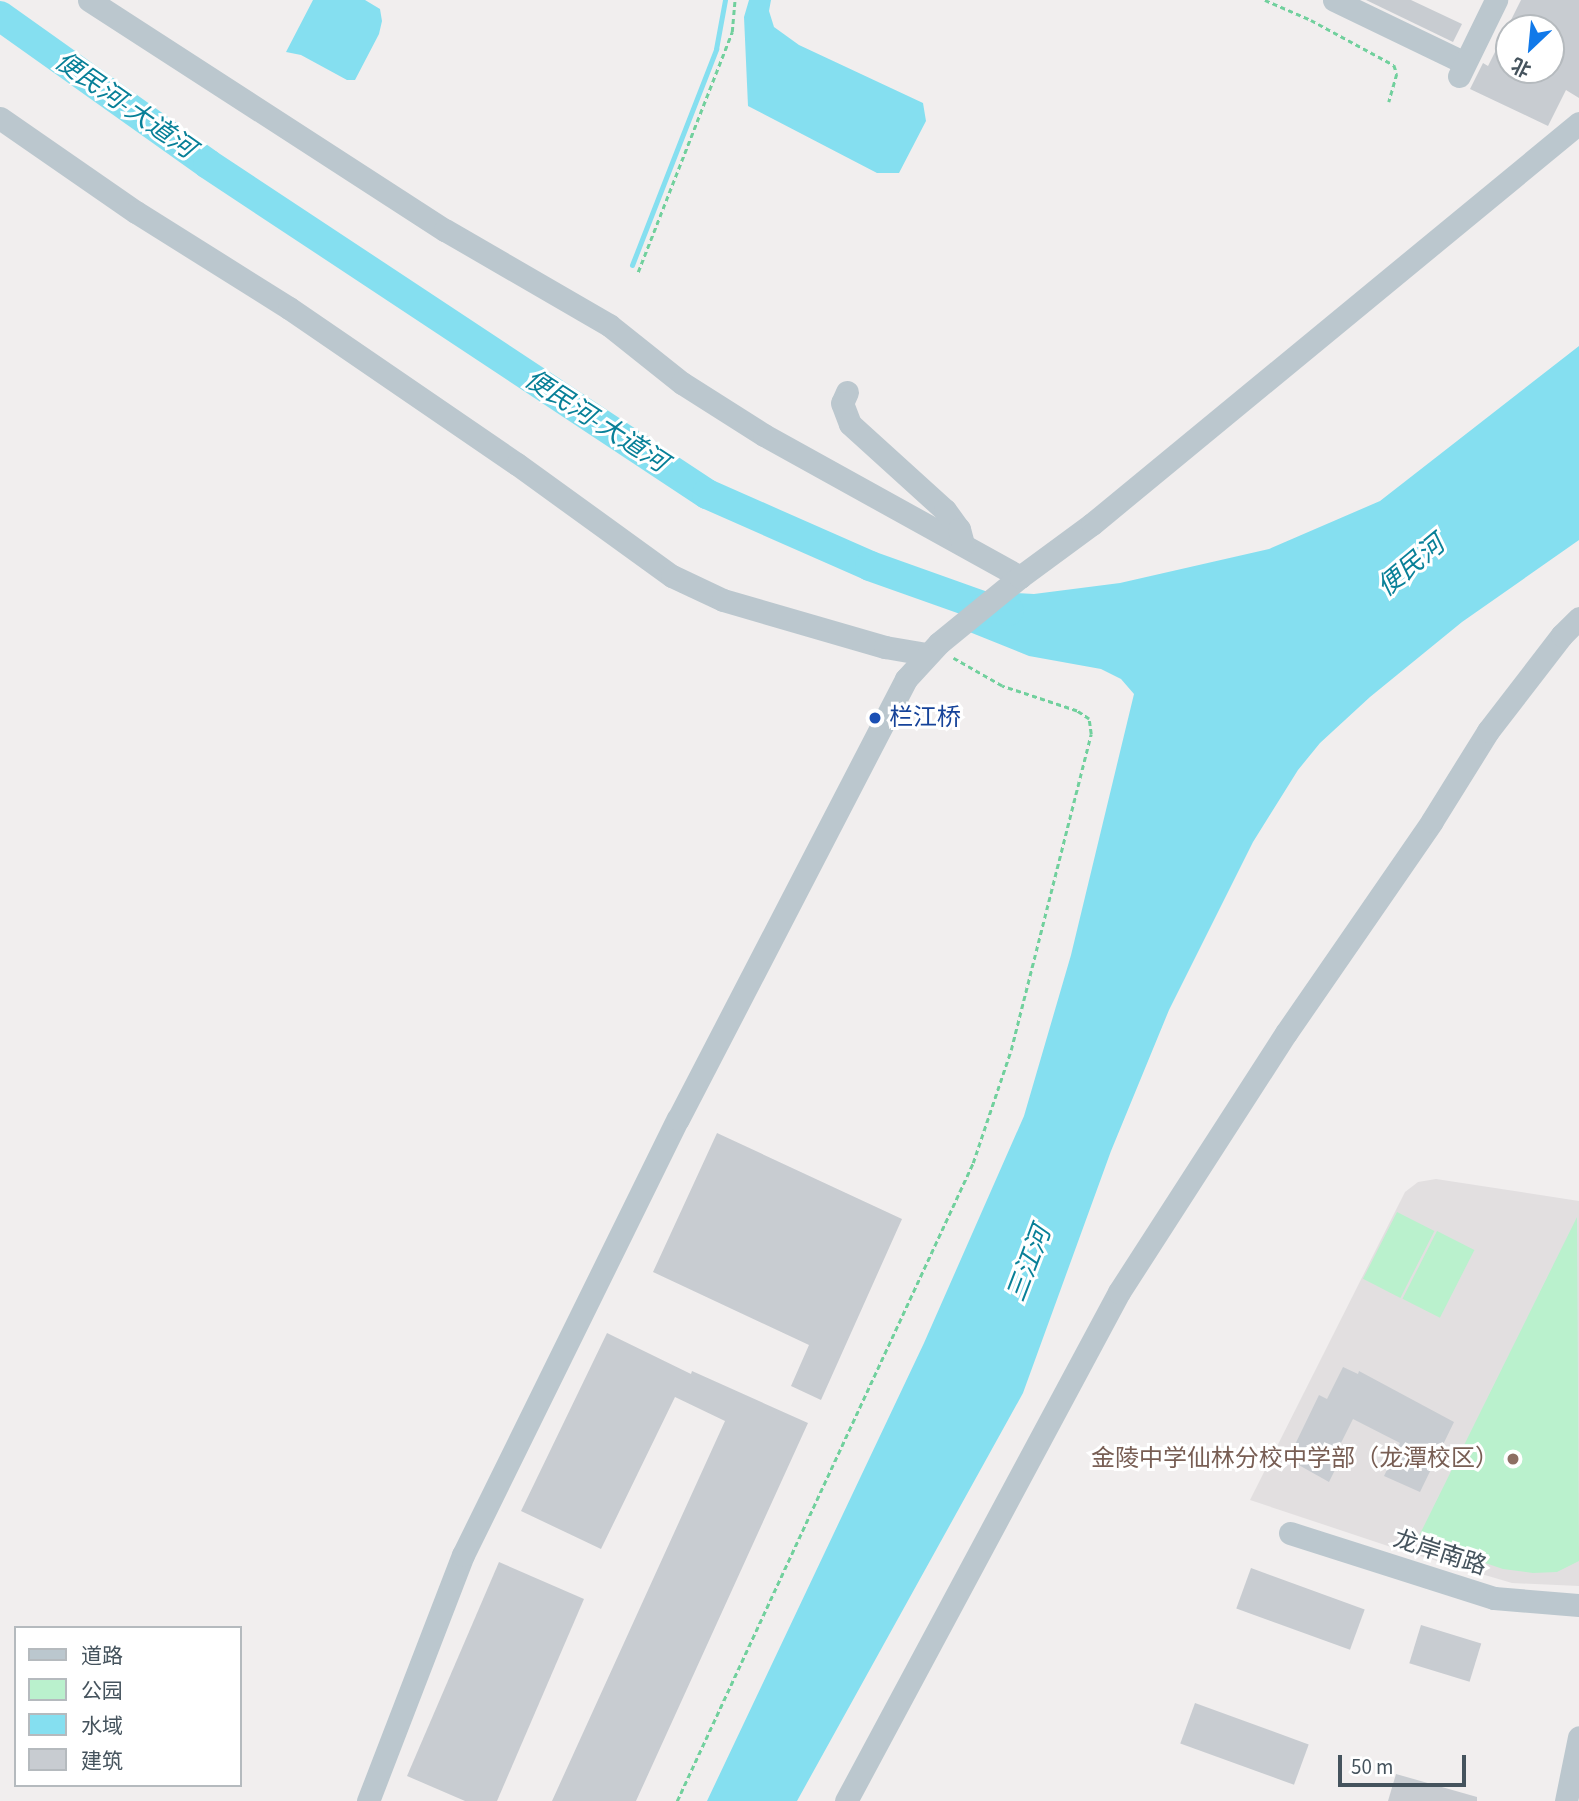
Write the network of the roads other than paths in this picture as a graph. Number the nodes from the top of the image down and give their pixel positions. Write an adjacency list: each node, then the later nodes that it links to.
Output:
1 (89, 0): 7 (street)
2 (1334, 0): 3 (street)
3 (1488, 2)
4 (0, 118): 10 (street)
5 (1579, 123): 8 (street)
6 (847, 392): 7 (street)
7 (963, 544): 8 (street)
8 (1016, 580): 10 (street)
9 (1579, 618): 15 (street)
10 (933, 649): 14 (street)
11 (1290, 1533): 12 (street, 龙岸南路)
12 (1579, 1605)
13 (1579, 1737): 16 (street)
14 (368, 1801)
15 (846, 1801)
16 (1566, 1801)

